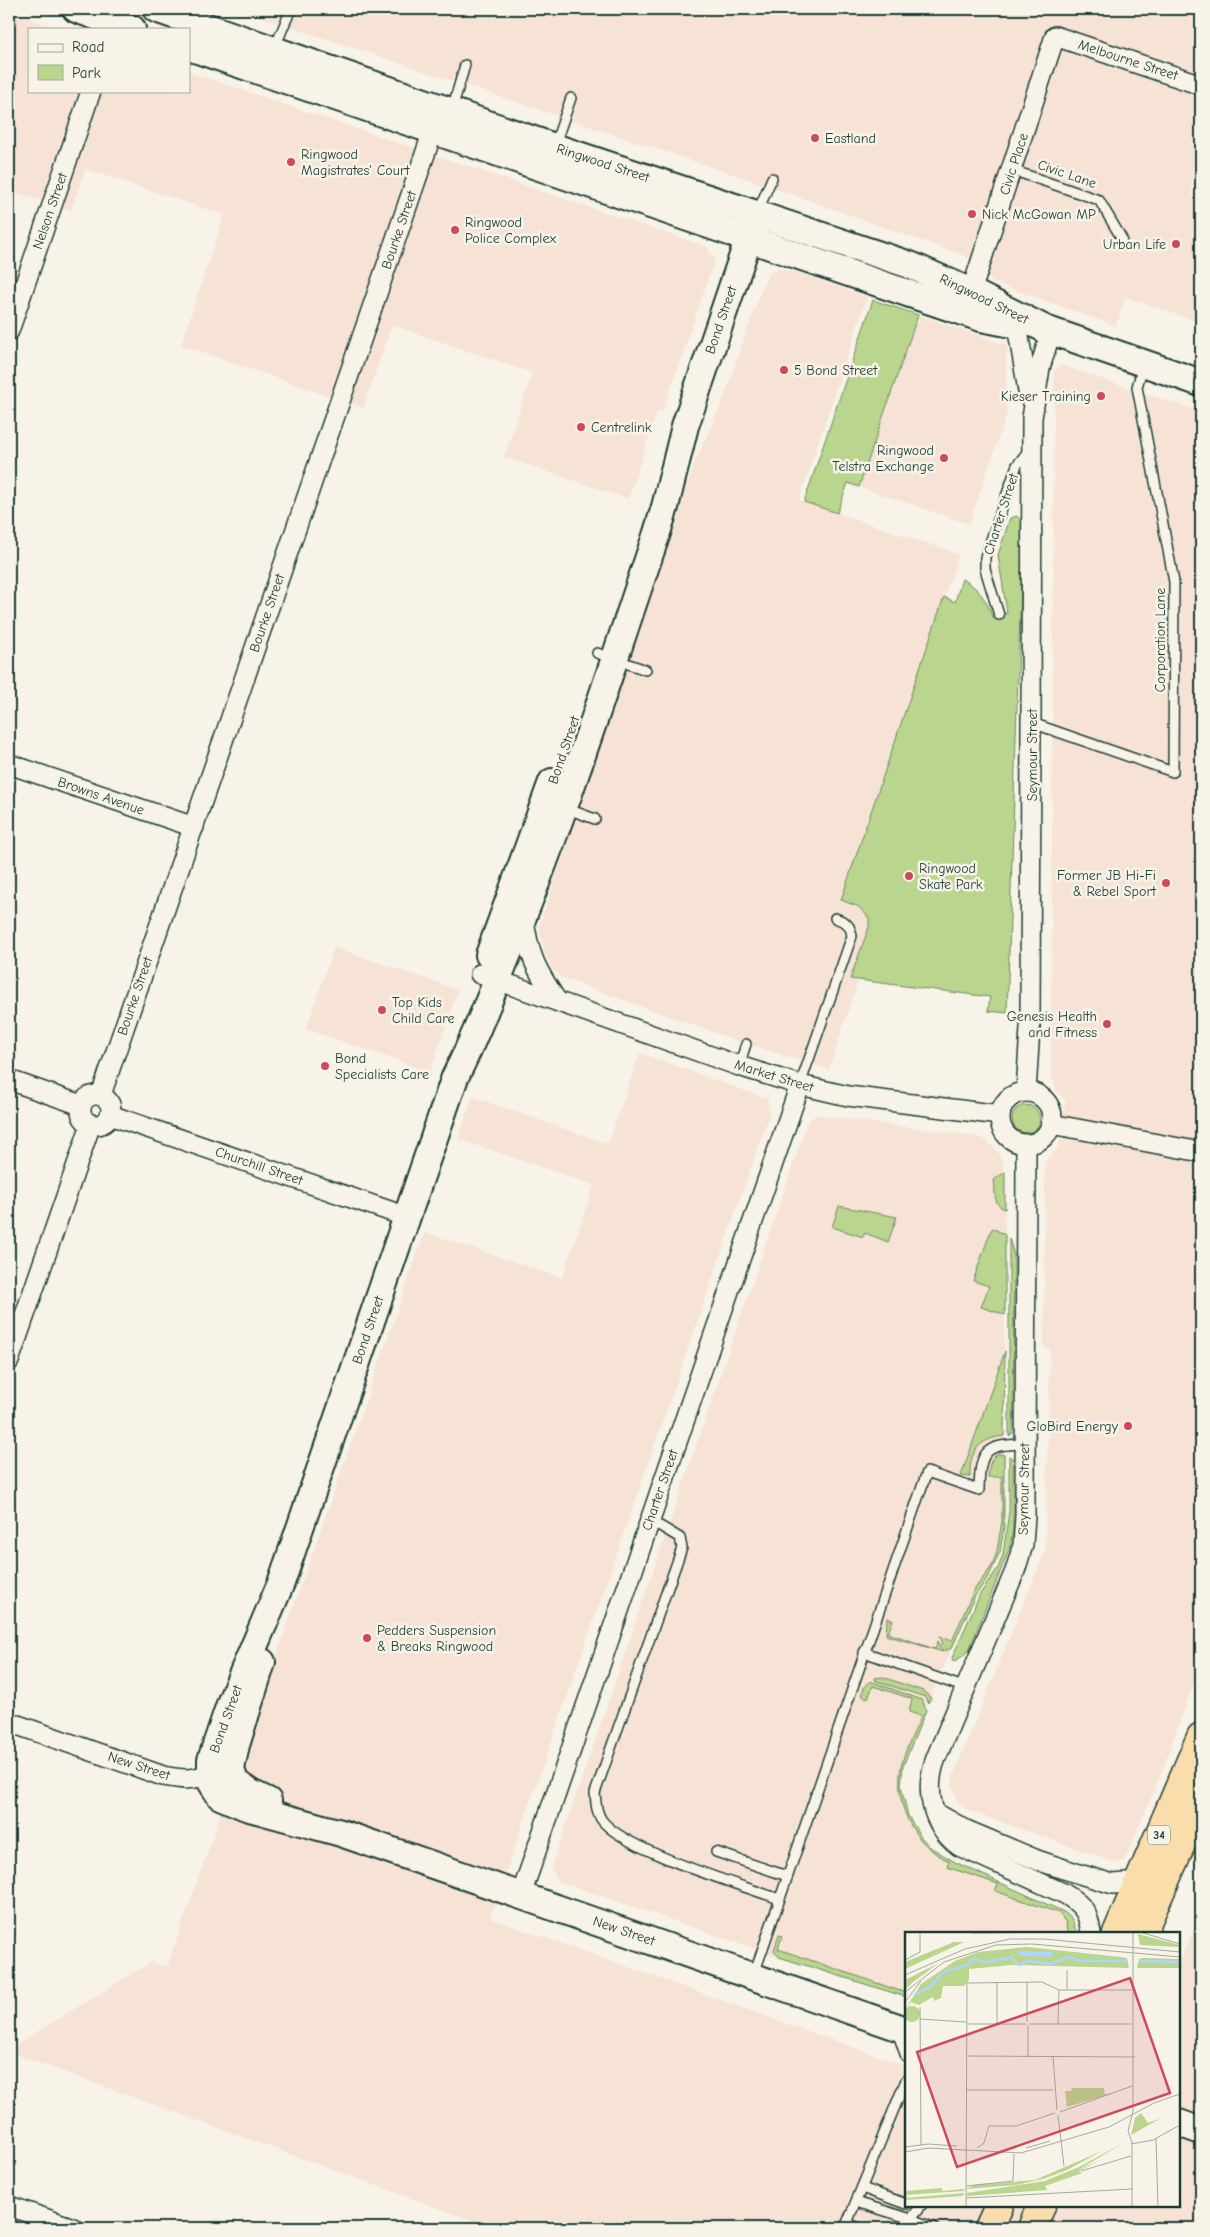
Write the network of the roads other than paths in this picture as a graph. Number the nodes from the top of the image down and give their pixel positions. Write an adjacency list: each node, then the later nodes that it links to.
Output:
1 (76, 9): 4 (street)
2 (156, 9): 7 (street, Ringwood Street)
3 (291, 9): 7 (lane)
4 (120, 27)
5 (1055, 36): 9 (street, Melbourne Street); 16 (street, Civic Place)
6 (190, 47): 7 (street, Ringwood Street)
7 (268, 60): 12 (street, Ringwood Street); 13 (street, Ringwood Street)
8 (465, 65): 12 (lane)
9 (1201, 85)
10 (91, 92): 23 (street, Nelson Street)
11 (571, 98): 15 (lane)
12 (451, 111): 14 (lane); 15 (street, Ringwood Street)
13 (433, 131): 14 (street, Ringwood Street); 36 (street, Bourke Street)
14 (478, 139): 19 (street, Ringwood Street)
15 (554, 146): 18 (street, Ringwood Street)
16 (1012, 170): 20 (lane, Civic Lane); 21 (street, Civic Place)
17 (772, 178): 18 (lane)
18 (757, 214): 19 (street, Bond Street); 21 (street, Ringwood Street)
19 (748, 238): 22 (street, Ringwood Street); 30 (street, Bond Street)
20 (1122, 238)
21 (971, 292): 24 (street, Ringwood Street)
22 (1017, 325): 24 (street, Ringwood Street); 27 (street, Seymour Street)
23 (9, 330)
24 (1048, 330): 25 (street, Ringwood Street); 27 (street, Seymour Street)
25 (1143, 364): 26 (street, Ringwood Street); 32 (lane, Corporation Lane)
26 (1201, 383)
27 (1032, 418): 28 (street, Seymour Street)
28 (1032, 447): 29 (lane, Charter Street); 32 (street, Seymour Street)
29 (1000, 615)
30 (605, 656): 31 (lane); 34 (street, Bond Street)
31 (646, 670)
32 (1032, 723): 45 (street, Seymour Street)
33 (9, 764): 36 (street, Browns Avenue)
34 (554, 805): 35 (lane); 37 (street, Bond Street); 39 (street, Bond Street)
35 (595, 819)
36 (194, 827): 46 (street, Bourke Street)
37 (524, 917): 39 (street, Bond Street); 40 (street)
38 (835, 918): 44 (lane)
39 (489, 977): 40 (street, Market Street); 54 (street, Bond Street)
40 (557, 1001): 42 (street, Market Street)
41 (746, 1044): 42 (lane)
42 (739, 1066): 44 (street, Market Street)
43 (9, 1080): 47 (street)
44 (800, 1085): 49 (street, Market Street); 57 (street, Charter Street)
45 (1026, 1092): 49 (street); 51 (street)
46 (101, 1095): 47 (street); 48 (street)
47 (82, 1105): 50 (street)
48 (110, 1115): 50 (street); 54 (street, Churchill Street)
49 (1000, 1115): 52 (street)
50 (91, 1124): 55 (street)
51 (1052, 1124): 52 (street); 53 (street)
52 (1026, 1145): 56 (street, Seymour Street)
53 (1197, 1149)
54 (407, 1217): 58 (street, Bond Street)
55 (9, 1361)
56 (1026, 1444): 59 (lane); 60 (street, Seymour Street)
57 (648, 1523): 70 (street, Charter Street); 71 (lane)
58 (281, 1583): 63 (street, Bond Street); 63 (street, Bond Street)
59 (864, 1652): 60 (lane); 68 (lane)
60 (966, 1688): 65 (street, Seymour Street)
61 (9, 1722): 63 (street, New Street)
62 (1201, 1737): 69 (highway, 34)
63 (225, 1774): 70 (street, New Street)
64 (1201, 1799): 74 (highway)
65 (936, 1813): 69 (street); 72 (street, Seymour Street)
66 (1201, 1830): 75 (highway)
67 (716, 1852): 68 (lane)
68 (787, 1876): 71 (lane)
69 (1140, 1882): 73 (highway, 34)
70 (521, 1895): 76 (street, New Street)
71 (779, 1899): 76 (lane)
72 (1091, 1932)
73 (1117, 1932)
74 (1142, 1932)
75 (1156, 1932)
76 (753, 1976): 77 (street, New Street)
77 (900, 2028): 78 (lane)
78 (905, 2053)
79 (905, 2081): 82 (lane)
80 (1180, 2123): 81 (street)
81 (1201, 2130)
82 (862, 2188): 83 (lane); 84 (lane)
83 (856, 2202): 89 (lane); 91 (lane)
84 (905, 2204)
85 (9, 2206): 90 (street)
86 (919, 2207): 89 (lane)
87 (1000, 2207): 93 (highway)
88 (1041, 2207): 94 (highway)
89 (908, 2218): 92 (lane)
90 (73, 2228)
91 (860, 2228)
92 (935, 2228)
93 (989, 2228)
94 (1032, 2228)

